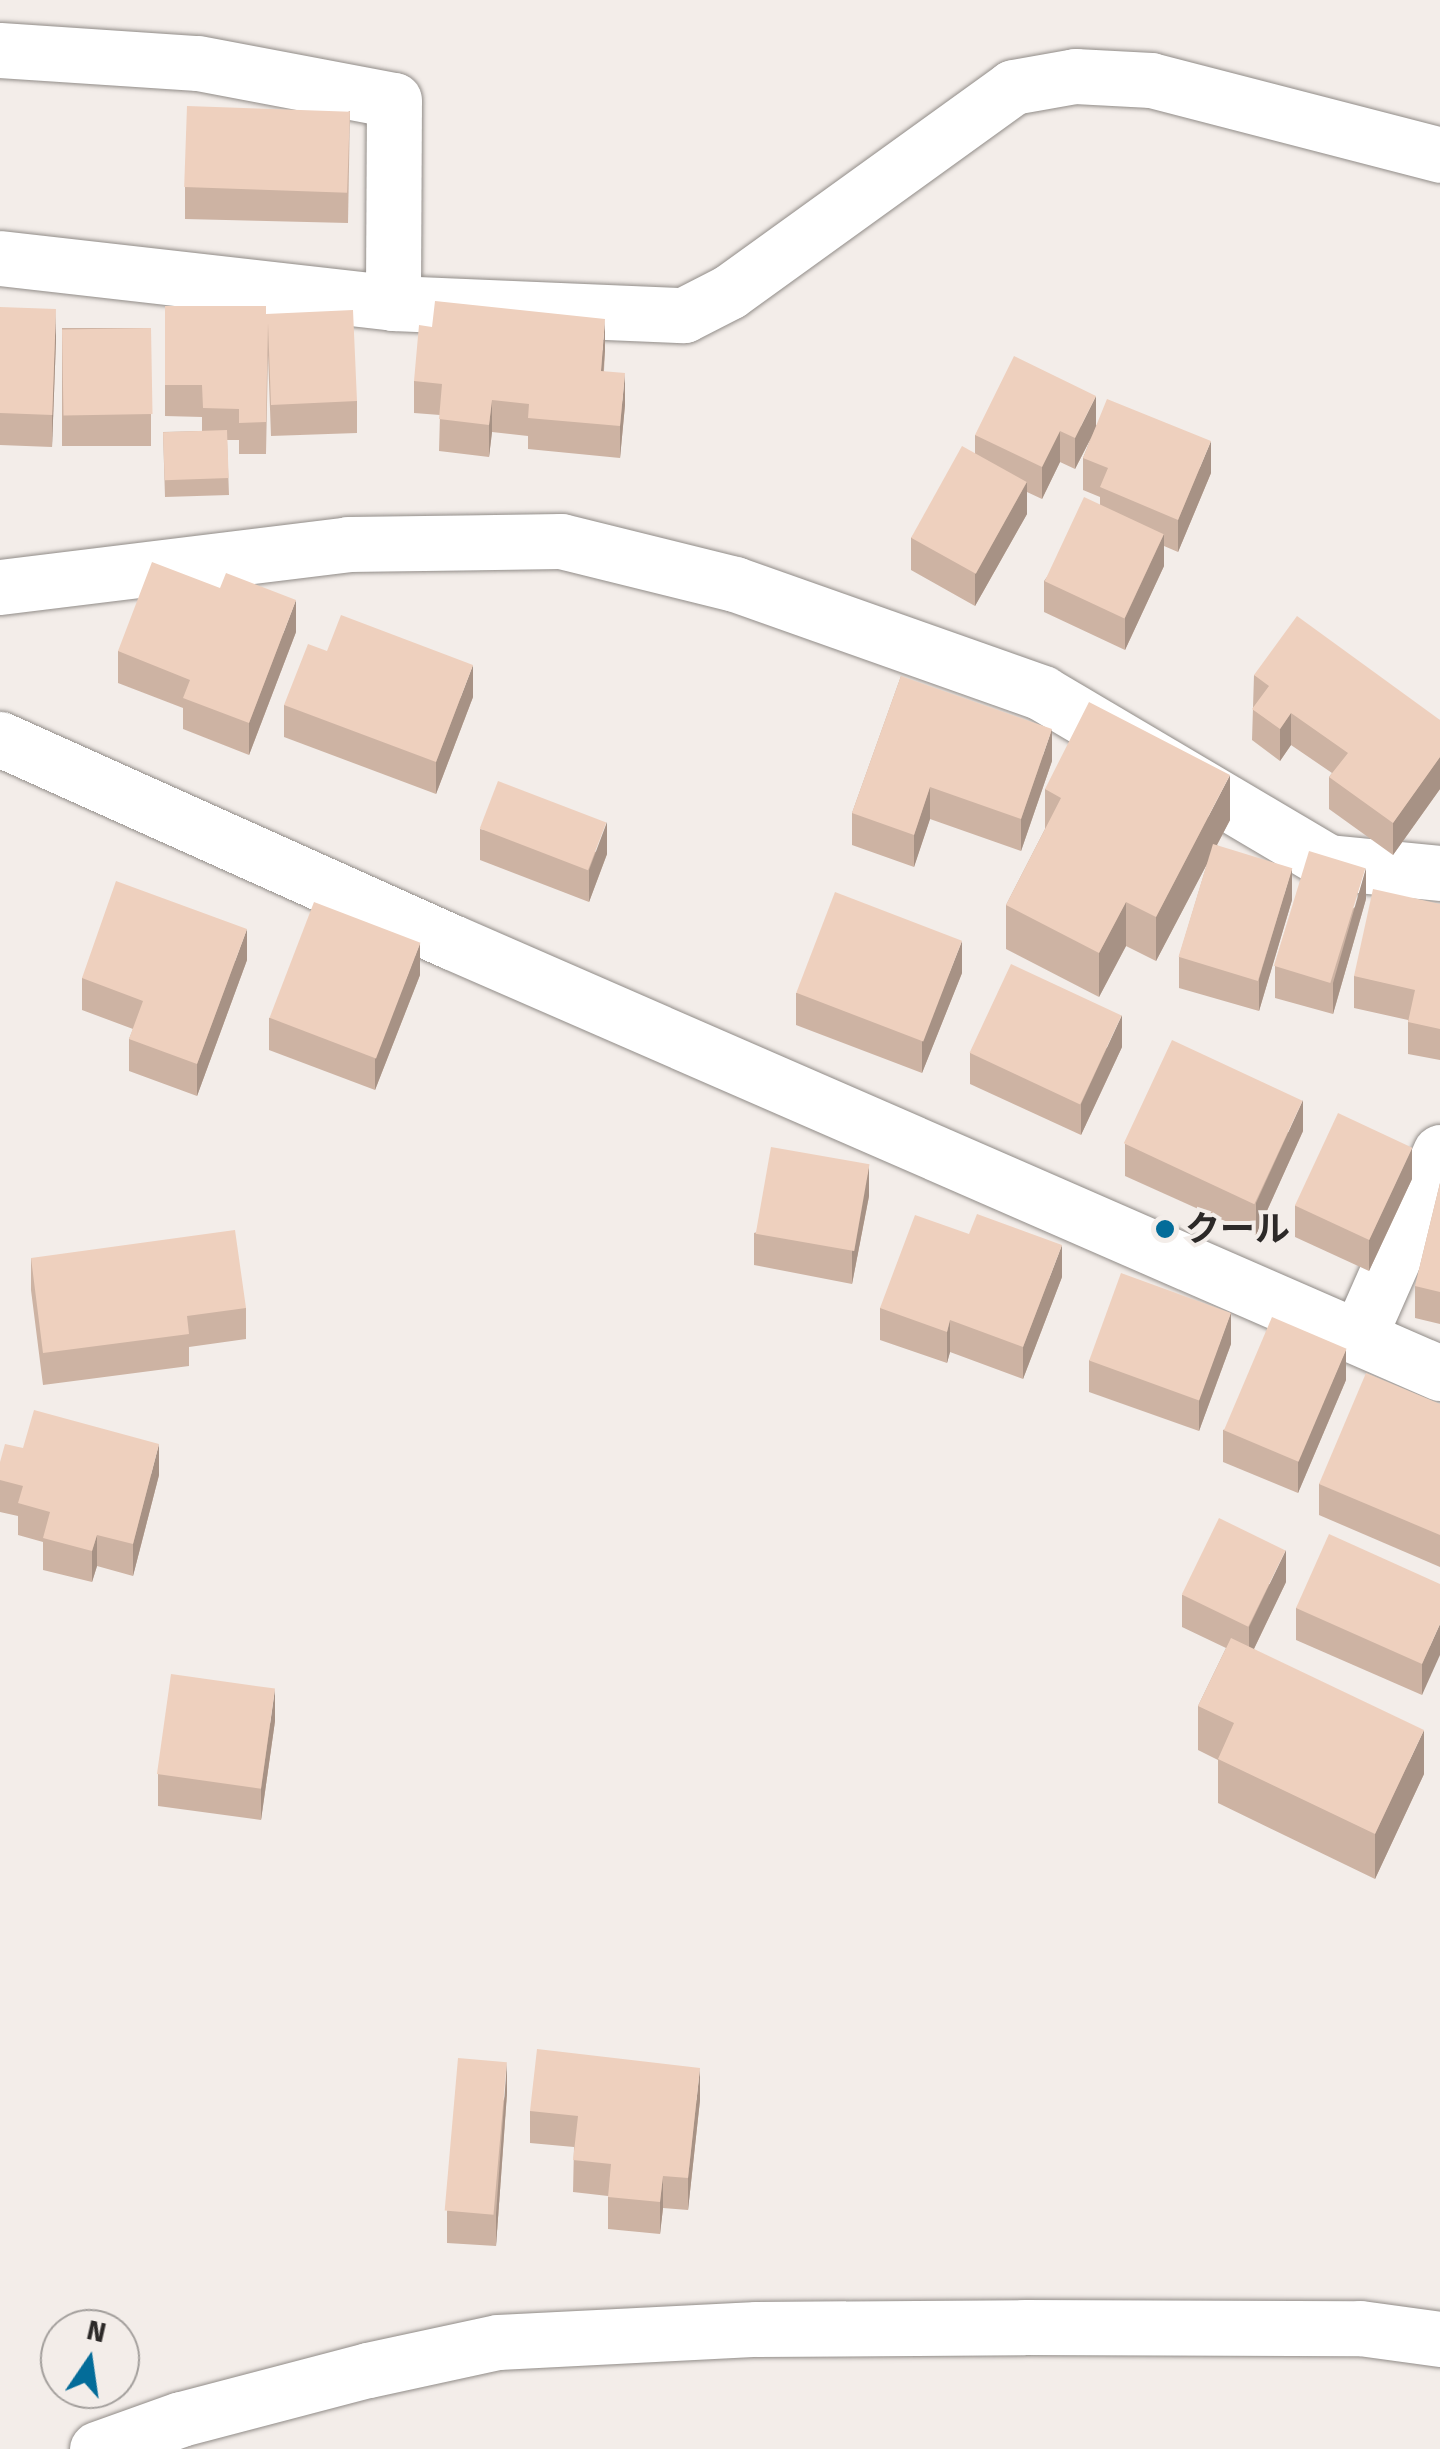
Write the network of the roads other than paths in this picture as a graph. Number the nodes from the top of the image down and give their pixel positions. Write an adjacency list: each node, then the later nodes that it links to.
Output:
1 (0, 50): 4 (street)
2 (1440, 156): 4 (street)
3 (0, 258): 4 (street)
4 (393, 302)
5 (0, 587): 7 (street)
6 (0, 738): 9 (street)
7 (1440, 873)
8 (1440, 1152): 9 (street)
9 (1359, 1336): 10 (street)
10 (1440, 1373)
11 (1440, 2339): 12 (street)
12 (98, 2449)

